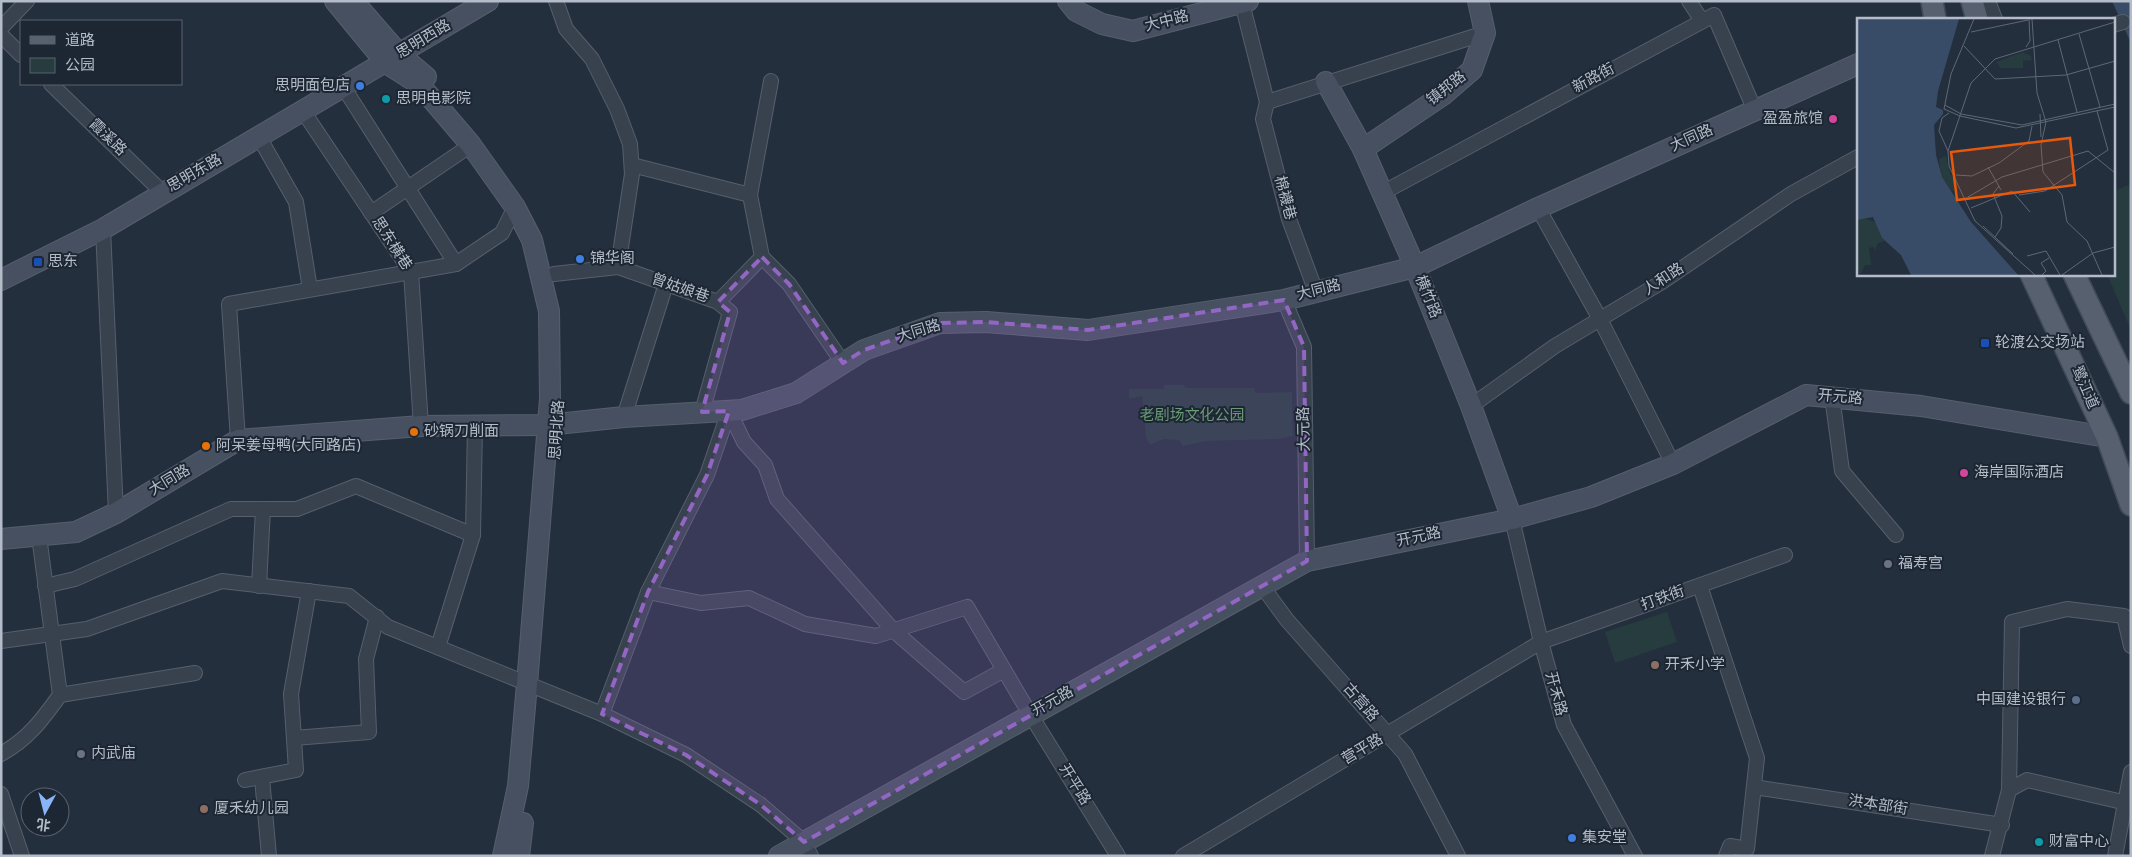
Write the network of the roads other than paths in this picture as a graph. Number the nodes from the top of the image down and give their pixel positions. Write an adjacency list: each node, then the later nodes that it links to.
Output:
1 (27, 1): 17 (street)
2 (336, 1): 21 (street)
3 (353, 1): 21 (street)
4 (488, 1): 21 (street, 思明西路)
5 (556, 1): 34 (street)
6 (1068, 1): 12 (street, 大中路)
7 (1478, 1): 18 (street)
8 (1689, 1): 16 (street)
9 (1932, 1): 13 (main road)
10 (1972, 1): 14 (main road)
11 (1988, 1): 15 (street)
12 (1245, 2): 27 (street)
13 (1935, 18)
14 (1977, 18)
15 (1995, 18)
16 (1702, 21): 28 (street); 37 (street, 新路街)
17 (1, 28)
18 (1485, 33): 24 (street); 32 (street, 镇邦路)
19 (1, 35): 20 (street)
20 (20, 54)
21 (393, 59): 26 (street, 思明东路); 31 (street, 思明北路); 48 (street, 思明北路)
22 (1857, 64): 28 (street, 大同路)
23 (771, 81): 38 (street)
24 (1326, 82): 27 (street); 32 (street, 横竹路)
25 (52, 85): 36 (street, 霞溪路)
26 (344, 88): 29 (street, 思明东路); 35 (street)
27 (1268, 102): 54 (street, 棉襪巷)
28 (1755, 110): 40 (street, 大同路)
29 (304, 111): 30 (street, 思明东路); 41 (street, 思东横巷)
30 (259, 137): 36 (street, 思明东路); 53 (street)
31 (472, 145): 35 (street); 39 (street, 思明北路)
32 (1363, 148): 37 (street, 横竹路)
33 (1857, 158): 57 (street, 人和路)
34 (632, 165): 38 (street); 45 (street)
35 (409, 189): 41 (street); 44 (street)
36 (163, 193): 42 (street, 思明东路)
37 (1382, 193): 46 (street, 横竹路)
38 (750, 195): 43 (street)
39 (515, 207): 44 (street); 65 (street, 思明北路)
40 (1538, 208): 46 (street, 大同路); 57 (street)
41 (371, 213): 47 (street, 思东横巷)
42 (103, 229): 51 (street, 思明东路); 73 (street)
43 (762, 257): 56 (street); 58 (street)
44 (456, 264): 47 (street)
45 (618, 267): 48 (street, 曾姑娘巷); 52 (street, 曾姑娘巷)
46 (1415, 267): 54 (street, 大同路); 61 (street, 横竹路)
47 (411, 272): 53 (street); 66 (street, 思东横巷)
48 (554, 274): 65 (street, 思明北路)
49 (2031, 275): 68 (main road, 鹭江道)
50 (2074, 275): 59 (main road)
51 (1, 280)
52 (666, 284): 56 (street, 曾姑娘巷); 64 (street)
53 (310, 289): 69 (street)
54 (1316, 292): 55 (street, 大同路)
55 (1284, 300): 58 (street, 大同路); 80 (street, 大元路)
56 (718, 302): 63 (street, 曾姑娘巷)
57 (1600, 319): 61 (street, 人和路); 70 (street)
58 (844, 363): 62 (street, 大同路)
59 (2131, 393)
60 (1832, 396): 68 (street, 开元路); 70 (street, 开元路); 76 (street)
61 (1471, 406): 74 (street, 横竹路)
62 (729, 411): 63 (street, 大同路); 86 (street); 89 (street)
63 (702, 412): 64 (street, 大同路)
64 (624, 416): 65 (street, 大同路)
65 (553, 424): 67 (street, 大同路); 97 (street, 思明北路)
66 (421, 426): 67 (street, 大同路); 69 (street, 大同路)
67 (475, 426): 75 (street)
68 (2106, 437): 71 (main road, 鹭江道)
69 (238, 440): 73 (street, 大同路)
70 (1674, 464): 74 (street, 开元路)
71 (2131, 505)
72 (263, 509): 75 (street); 81 (street); 82 (street)
73 (116, 513): 77 (street, 大同路)
74 (1512, 519): 80 (street, 开元路); 92 (street, 开禾路)
75 (473, 535): 94 (street)
76 (1896, 535)
77 (39, 536): 78 (street, 大同路); 81 (street)
78 (1, 539)
79 (1785, 555): 84 (street, 打铁街)
80 (1307, 561): 83 (street, 开元路)
81 (45, 586): 90 (street)
82 (259, 586): 85 (street); 90 (street)
83 (1262, 586): 100 (street, 开元路); 101 (street, 古营路)
84 (1700, 586): 92 (street, 打铁街); 107 (street)
85 (310, 591): 88 (street); 102 (street)
86 (648, 592): 89 (street); 99 (street)
87 (2127, 616): 93 (street); 108 (street)
88 (377, 617): 94 (street); 102 (street)
89 (893, 630): 95 (street); 95 (street, 开平路)
90 (52, 634): 91 (street); 98 (street)
91 (1, 640)
92 (1541, 642): 101 (street, 营平路); 121 (street, 开禾路)
93 (2131, 646)
94 (438, 647): 97 (street)
95 (1004, 670): 100 (street, 开平路)
96 (194, 673): 98 (street)
97 (533, 686): 99 (street); 115 (street, 思明北路); 116 (street, 思明北路)
98 (60, 695): 103 (street)
99 (602, 714): 112 (street)
100 (1030, 714): 112 (street, 开元路); 118 (street, 开平路)
101 (1388, 735): 119 (street, 营平路); 120 (street, 古营路)
102 (294, 738): 105 (street)
103 (1, 754)
104 (2131, 772): 110 (street)
105 (262, 778): 106 (street); 114 (street)
106 (245, 780)
107 (1754, 787): 111 (street, 洪本部街); 122 (street)
108 (2009, 790): 110 (street); 111 (street)
109 (1, 794): 113 (street)
110 (2128, 804): 124 (street)
111 (2002, 825): 123 (street)
112 (807, 849): 117 (street, 开元路)
113 (22, 856)
114 (269, 856)
115 (503, 856)
116 (519, 856)
117 (779, 856)
118 (1118, 856)
119 (1183, 856)
120 (1458, 856)
121 (1635, 856)
122 (1726, 856)
123 (1992, 856)
124 (2115, 856)

